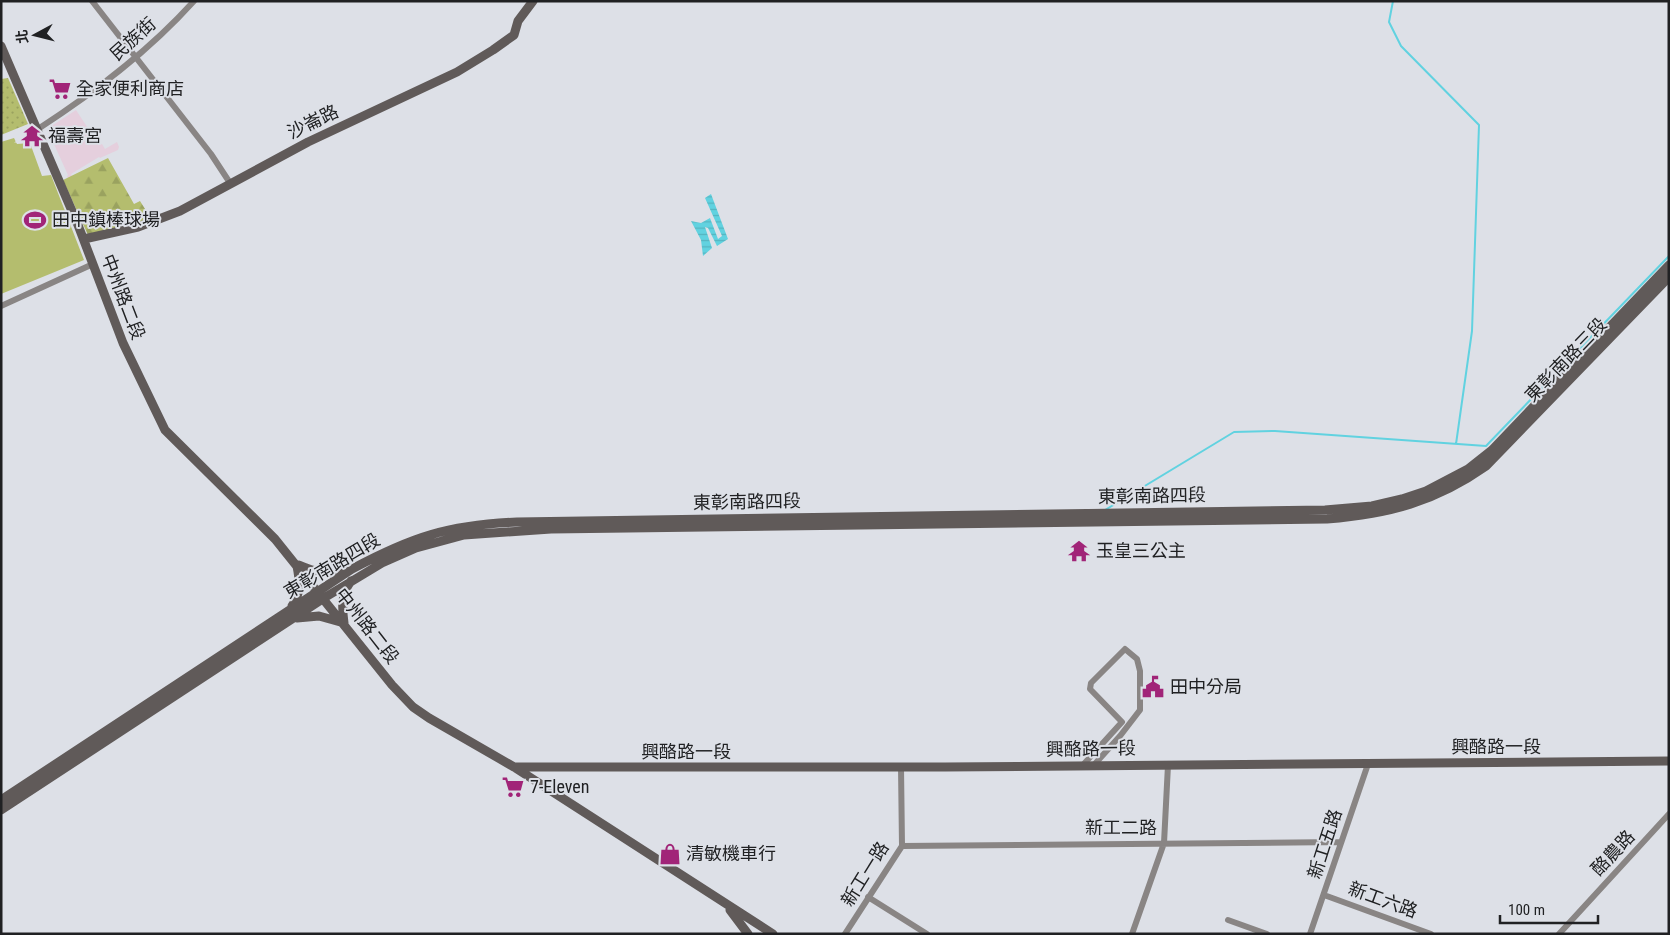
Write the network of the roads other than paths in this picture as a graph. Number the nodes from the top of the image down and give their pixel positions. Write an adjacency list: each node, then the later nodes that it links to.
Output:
1 (92, 1): 5 (street)
2 (194, 1): 5 (street, 民族街)
3 (533, 1): 7 (street, 沙崙路)
4 (1, 46): 6 (street, 中州路二段)
5 (136, 59): 6 (street, 民族街); 7 (street)
6 (38, 129): 8 (street, 中州路二段)
7 (230, 183): 8 (street, 沙崙路)
8 (84, 239): 9 (street, 中州路二段)
9 (93, 264): 12 (street); 15 (street, 中州路二段)
10 (1669, 265): 13 (street, 東彰南路三段)
11 (1669, 277): 14 (street, 東彰南路三段)
12 (1, 306)
13 (1538, 402): 16 (street, 東彰南路四段)
14 (1486, 466): 17 (street, 東彰南路四段)
15 (297, 564): 16 (street); 18 (street, 中州路二段); 19 (street)
16 (352, 569): 18 (street, 東彰南路四段)
17 (352, 579): 18 (street, 東彰南路四段); 20 (street)
18 (321, 594): 19 (street, 東彰南路四段); 20 (street, 中州路二段)
19 (290, 615): 20 (street); 28 (street, 東彰南路四段); 29 (street, 東彰南路四段)
20 (344, 623): 26 (street, 中州路二段)
21 (1669, 761): 22 (street, 興酪路一段)
22 (1368, 764): 23 (street, 興酪路一段); 31 (street, 新工五路)
23 (1168, 765): 25 (street, 興酪路一段); 32 (street)
24 (1082, 766): 25 (street, 興酪路一段); 25 (street); 27 (street, 興酪路一段)
25 (1093, 766)
26 (514, 767): 27 (street, 興酪路一段); 36 (street, 中州路二段)
27 (901, 767): 33 (street, 新工一路)
28 (1, 800)
29 (1, 810)
30 (1669, 814): 46 (street, 酪農路)
31 (1341, 842): 32 (street, 新工二路); 34 (street, 新工五路)
32 (1164, 843): 33 (street, 新工二路); 42 (street)
33 (902, 846): 35 (street, 新工一路)
34 (1324, 895): 44 (street, 新工五路); 45 (street, 新工六路)
35 (868, 897): 40 (street, 新工一路); 41 (street)
36 (728, 906): 38 (street); 39 (street, 中州路二段)
37 (1228, 920): 43 (street)
38 (748, 934)
39 (772, 934)
40 (845, 934)
41 (927, 934)
42 (1132, 934)
43 (1267, 934)
44 (1310, 934)
45 (1431, 934)
46 (1559, 934)

